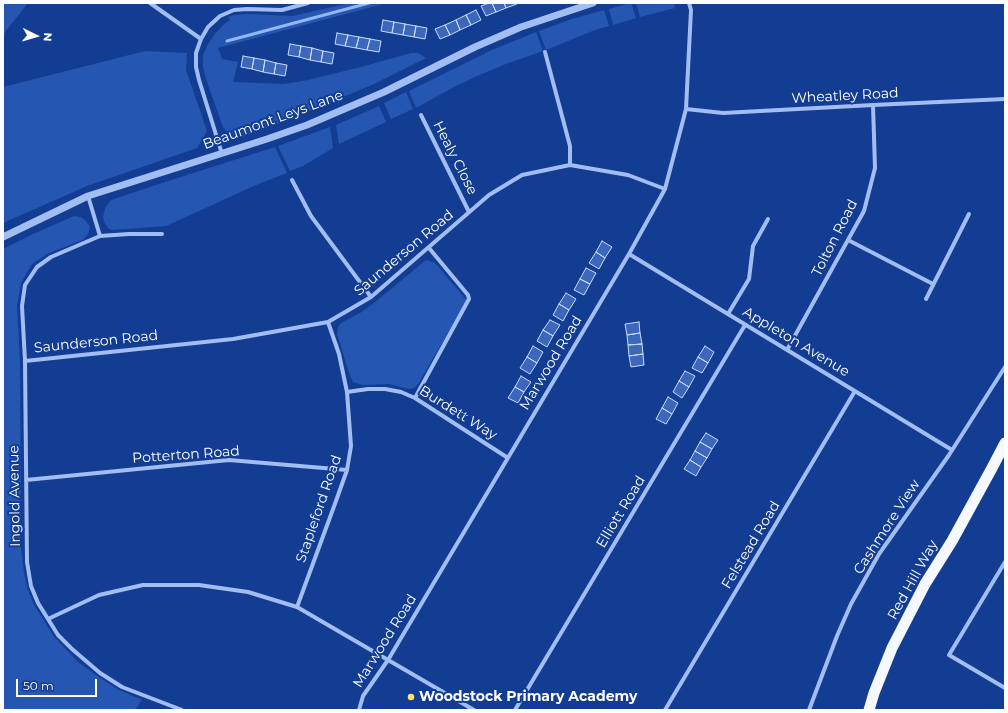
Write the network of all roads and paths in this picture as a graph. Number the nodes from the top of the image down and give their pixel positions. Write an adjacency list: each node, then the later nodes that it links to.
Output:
1 (150, 3): 5 (street)
2 (308, 3): 5 (street)
3 (593, 3): 11 (street, Beaumont Leys Lane)
4 (689, 3): 9 (street, Marwood Road)
5 (201, 39): 11 (street)
6 (545, 52): 12 (street)
7 (1005, 99): 8 (street, Wheatley Road)
8 (873, 105): 9 (street, Wheatley Road); 22 (street, Tolton Road)
9 (686, 109): 14 (street, Marwood Road)
10 (420, 115): 16 (street, Healy Close)
11 (222, 154): 15 (street, Beaumont Leys Lane)
12 (570, 165): 14 (street, Saunderson Road); 16 (street, Saunderson Road)
13 (292, 180): 26 (street)
14 (665, 189): 24 (street, Marwood Road)
15 (88, 196): 20 (street); 21 (street, Beaumont Leys Lane)
16 (469, 212): 23 (street, Saunderson Road)
17 (968, 214): 25 (street)
18 (768, 219): 28 (street)
19 (162, 234): 20 (street, Ingold Avenue)
20 (100, 236): 32 (street, Ingold Avenue)
21 (3, 237)
22 (848, 240): 25 (street); 31 (street, Tolton Road)
23 (429, 248): 26 (street, Saunderson Road); 36 (street)
24 (629, 254): 28 (street, Appleton Avenue); 40 (street, Marwood Road)
25 (933, 284): 27 (street)
26 (371, 297): 29 (street, Saunderson Road)
27 (926, 299)
28 (728, 314): 30 (street, Appleton Avenue)
29 (328, 322): 32 (street, Saunderson Road); 35 (street, Stapleford Road)
30 (746, 324): 31 (street, Appleton Avenue); 52 (street, Elliott Road)
31 (787, 350): 34 (street, Appleton Avenue)
32 (25, 361): 43 (street, Ingold Avenue)
33 (1005, 367): 38 (street, Cashmore View)
34 (855, 391): 38 (street, Appleton Avenue); 53 (street, Felstead Road)
35 (347, 392): 36 (street, Burdett Way); 42 (street, Stapleford Road)
36 (415, 398): 40 (street, Burdett Way)
37 (1005, 443): 41 (highway, Red Hill Way)
38 (952, 450): 54 (street, Cashmore View)
39 (1005, 452): 41 (highway, Red Hill Way)
40 (508, 458): 47 (street, Marwood Road)
41 (992, 468): 55 (highway, Red Hill Way)
42 (347, 470): 43 (street, Potterton Road); 45 (street, Stapleford Road)
43 (26, 480): 46 (street, Ingold Avenue)
44 (1005, 562): 48 (street)
45 (296, 607): 46 (street); 47 (street)
46 (48, 619): 49 (street, Ingold Avenue)
47 (388, 660): 50 (street, Marwood Road); 51 (street)
48 (1005, 688)
49 (182, 710)
50 (359, 710)
51 (474, 710)
52 (515, 710)
53 (665, 710)
54 (809, 710)
55 (869, 710)

